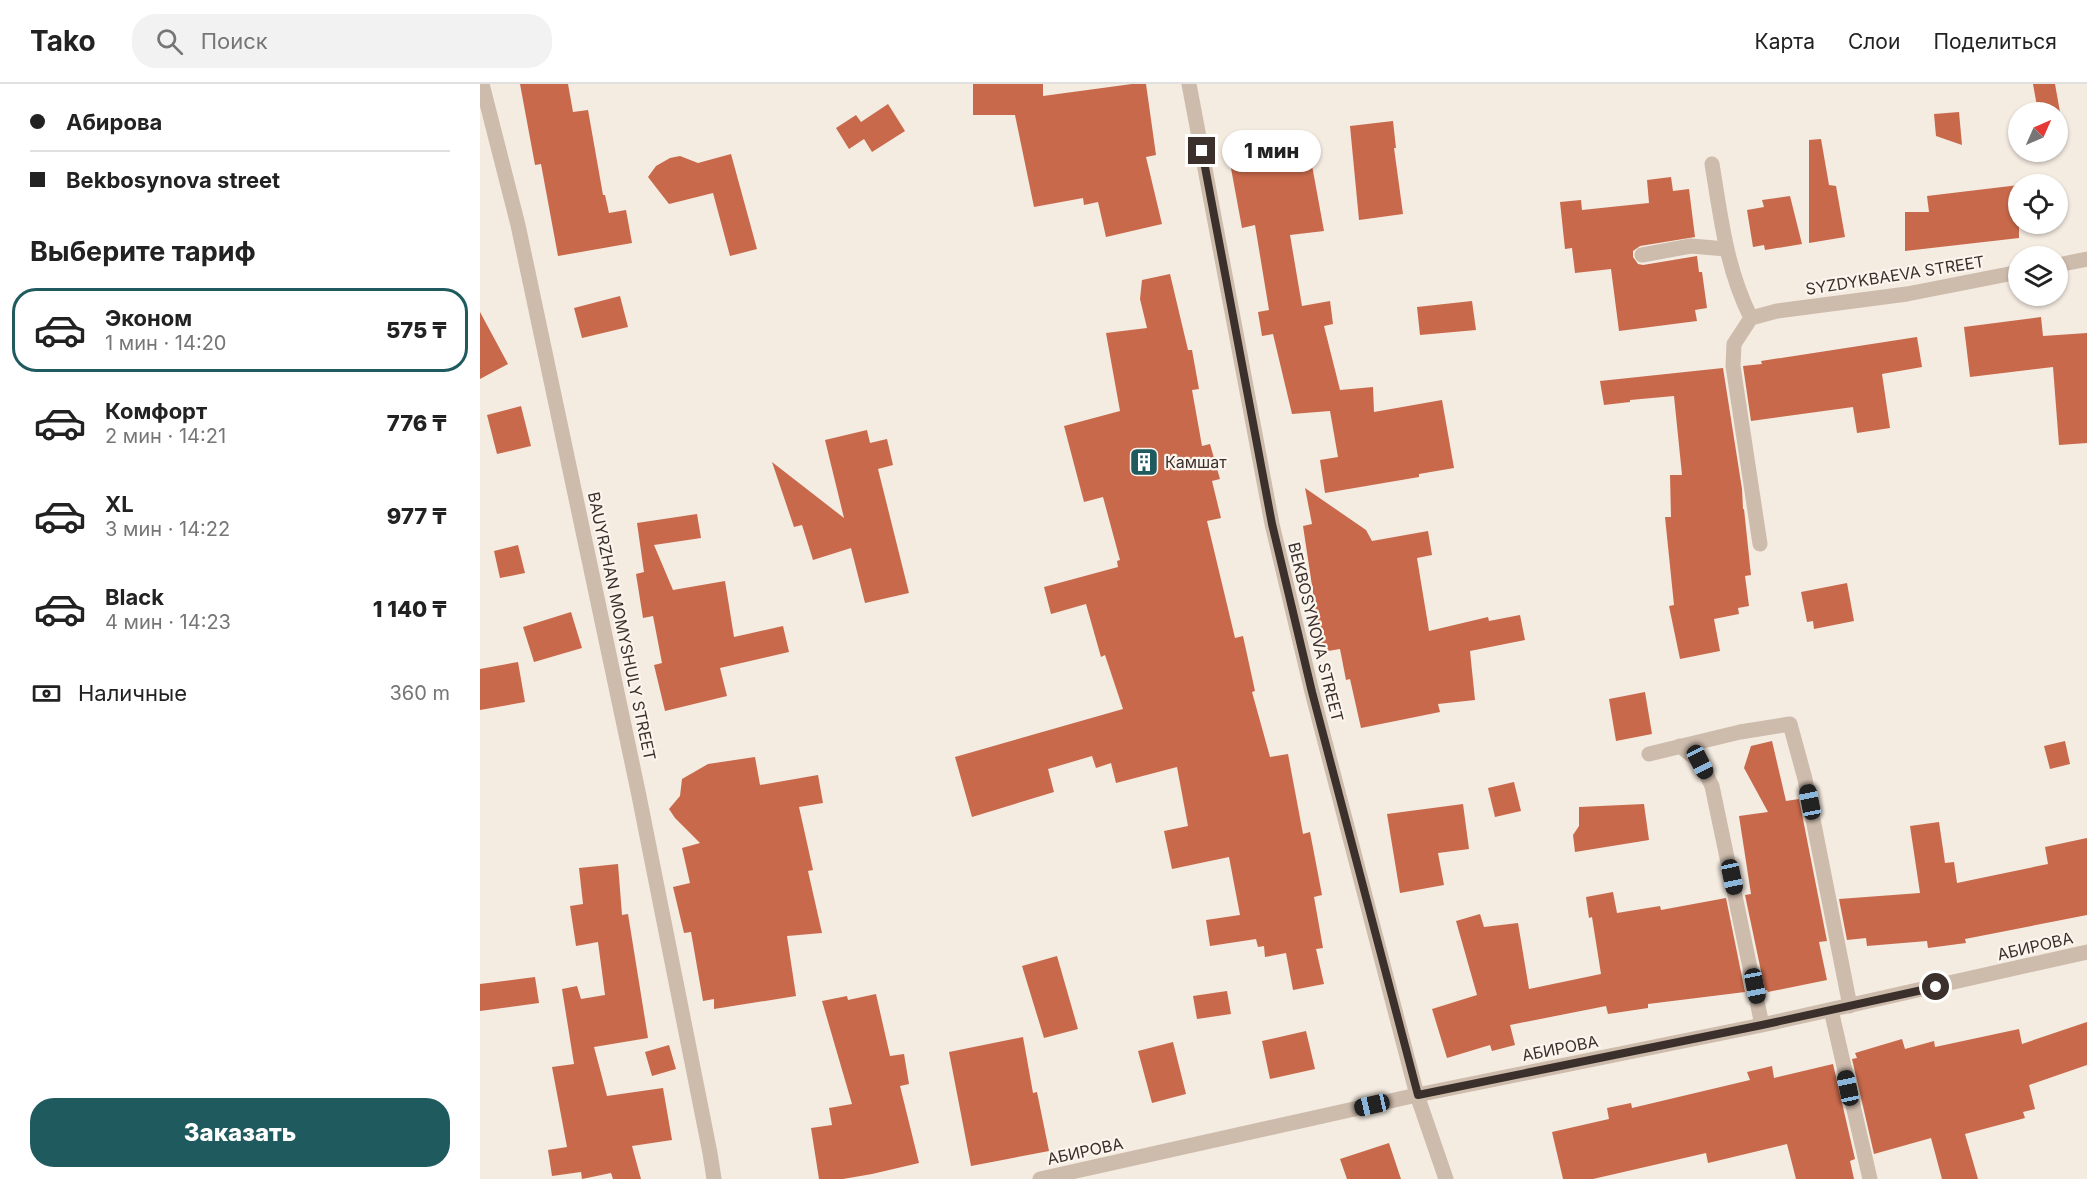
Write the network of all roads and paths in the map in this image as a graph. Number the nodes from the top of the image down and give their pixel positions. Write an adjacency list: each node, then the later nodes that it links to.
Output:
1 (482, 84): 18 (street, BAUYRZHAN MOMYSHULY STREET)
2 (1189, 84): 17 (street, BEKBOSYNOVA STREET)
3 (1712, 164): 4 (street)
4 (1726, 249): 5 (street); 9 (street)
5 (1642, 255)
6 (2087, 259): 7 (street)
7 (2068, 263)
8 (2008, 274): 9 (street, SYZDYKBAEVA STREET)
9 (1751, 318): 10 (street)
10 (1761, 544)
11 (1680, 746): 12 (street); 14 (street); 16 (street)
12 (1649, 754)
13 (2087, 952): 14 (street, АБИРОВА)
14 (1850, 1006): 15 (street, АБИРОВА)
15 (1831, 1010): 16 (street, АБИРОВА); 21 (street)
16 (1762, 1025): 17 (street, АБИРОВА)
17 (1418, 1095): 19 (street, АБИРОВА); 20 (street, BEKBOSYNOVA STREET)
18 (714, 1179)
19 (1040, 1179)
20 (1446, 1179)
21 (1870, 1179)

